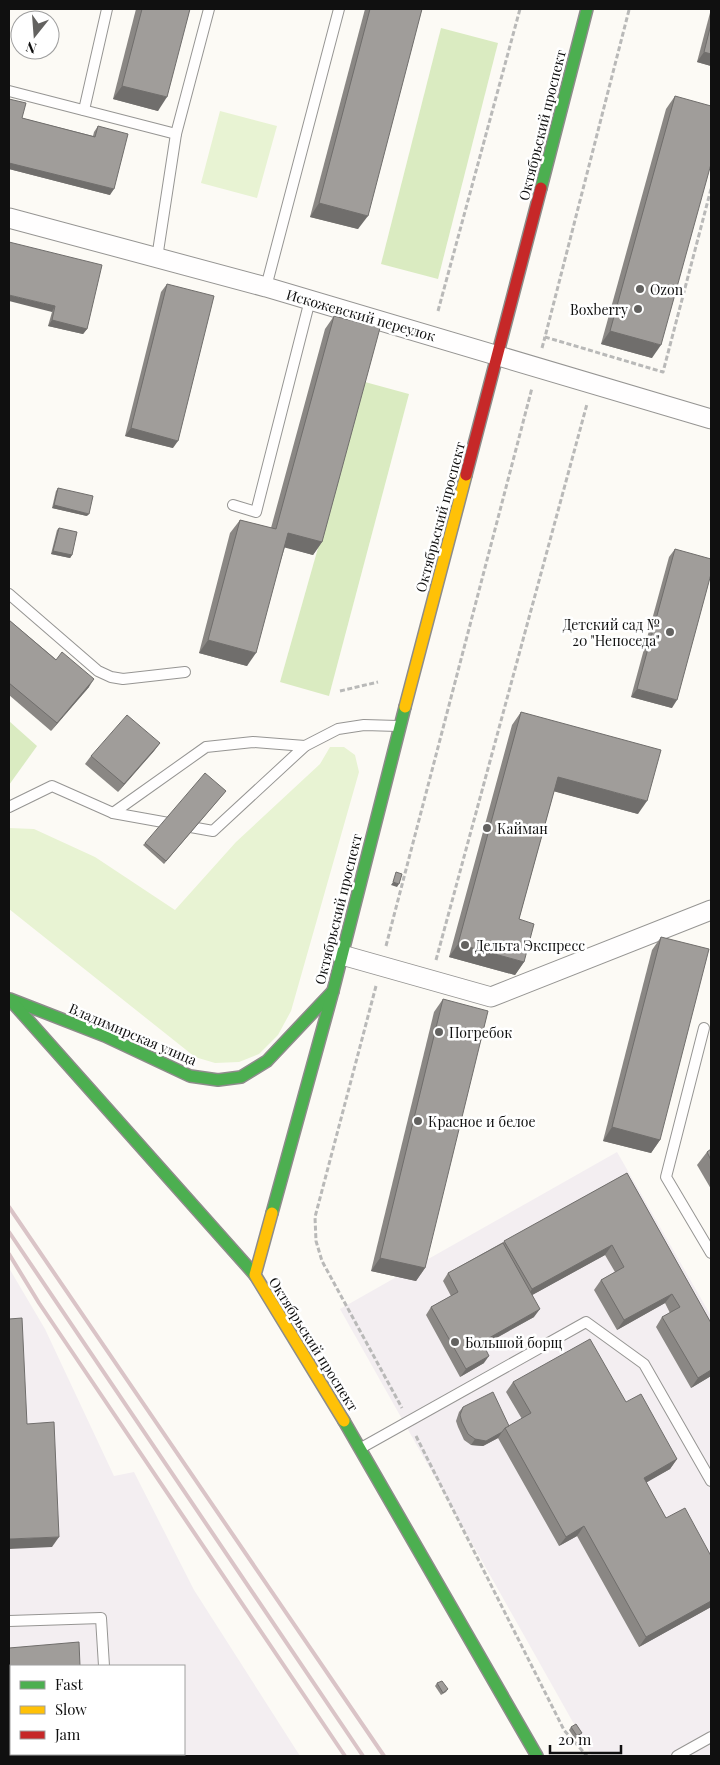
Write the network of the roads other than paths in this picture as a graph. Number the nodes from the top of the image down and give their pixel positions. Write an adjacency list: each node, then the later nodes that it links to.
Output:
1 (107, 9): 6 (lane)
2 (209, 9): 7 (lane)
3 (339, 9): 10 (lane)
4 (587, 9): 12 (main road, Октябрьский проспект)
5 (9, 91): 6 (lane)
6 (84, 110): 7 (lane)
7 (176, 134): 9 (lane)
8 (9, 218): 9 (street, Искожевский переулок)
9 (157, 258): 10 (street, Искожевский переулок)
10 (266, 287): 11 (street, Искожевский переулок)
11 (310, 300): 12 (street, Искожевский переулок); 14 (lane)
12 (498, 355): 13 (street, Искожевский переулок); 17 (main road, Октябрьский проспект)
13 (711, 419)
14 (233, 505)
15 (9, 594): 16 (lane)
16 (185, 672)
17 (400, 726): 18 (lane); 22 (main road, Октябрьский проспект)
18 (305, 746): 20 (lane); 20 (lane)
19 (9, 807): 20 (lane)
20 (114, 813)
21 (711, 910): 22 (street)
22 (342, 955): 23 (main road, Октябрьский проспект)
23 (332, 991): 24 (main road, Владимирская улица); 27 (main road, Октябрьский проспект)
24 (10, 999): 27 (main road, Владимирская улица)
25 (704, 1028): 26 (lane)
26 (711, 1253)
27 (255, 1275): 28 (main road, Октябрьский проспект)
28 (361, 1449): 29 (lane); 33 (main road, Октябрьский проспект)
29 (711, 1480)
30 (9, 1621): 31 (lane)
31 (104, 1665)
32 (711, 1737): 34 (lane)
33 (537, 1756)
34 (677, 1756)

